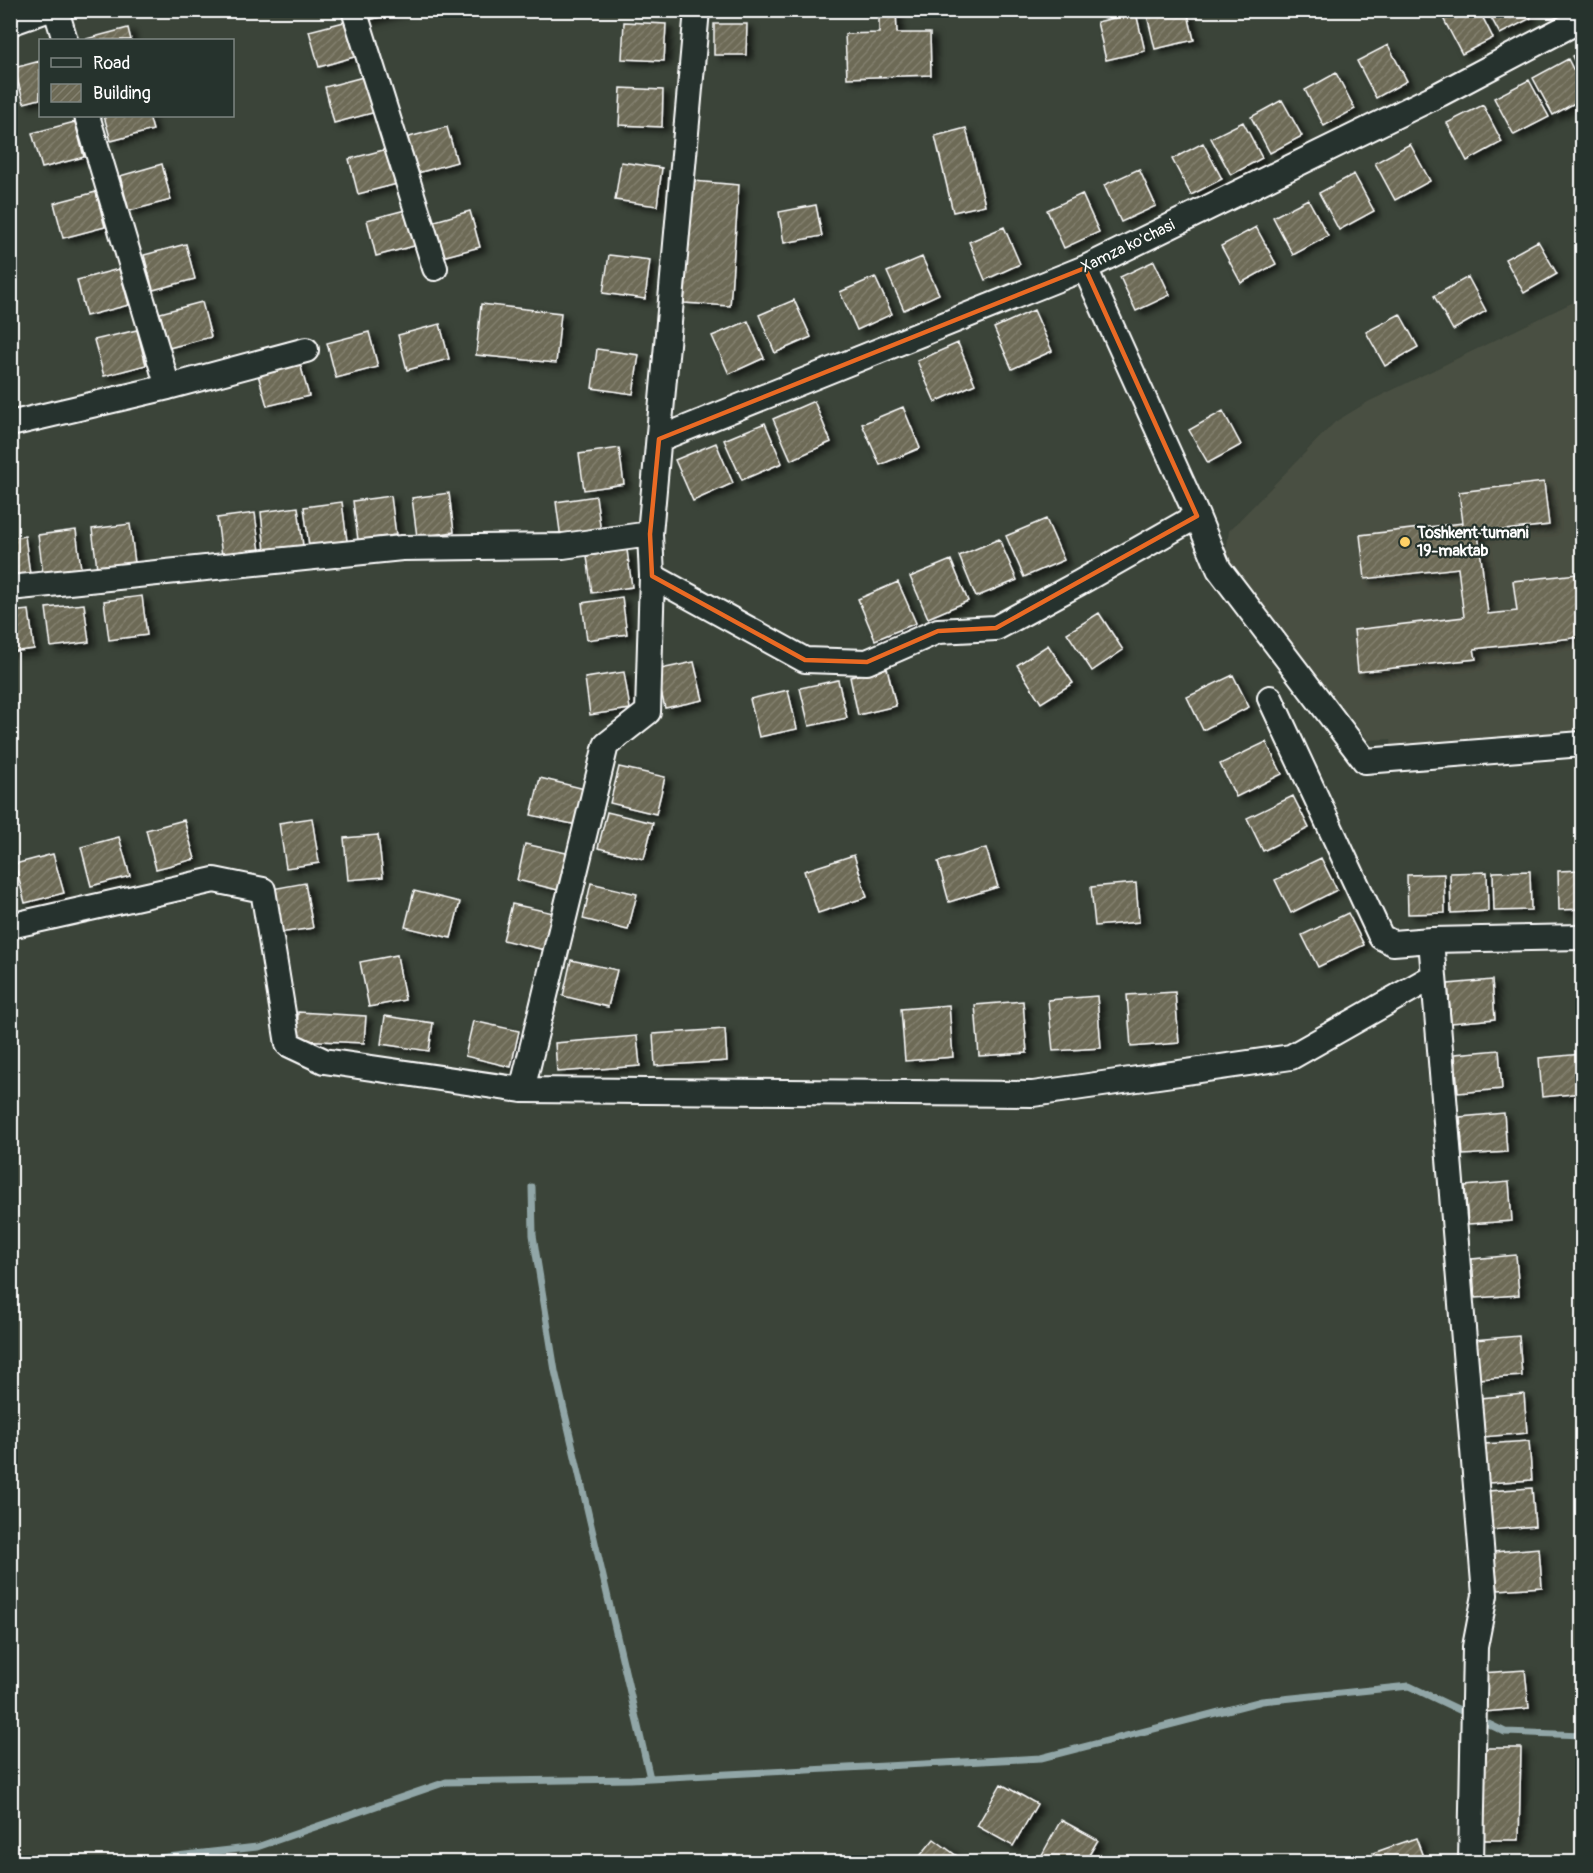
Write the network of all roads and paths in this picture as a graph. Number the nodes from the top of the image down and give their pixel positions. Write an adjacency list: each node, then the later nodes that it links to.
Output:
1 (47, 10): 6 (street)
2 (56, 10): 7 (street)
3 (354, 10): 9 (street)
4 (697, 10): 14 (street)
5 (1582, 19): 10 (street, Xamza ko'chasi)
6 (10, 23)
7 (65, 39)
8 (87, 117): 12 (street)
9 (435, 268)
10 (1085, 268): 14 (street, Xamza ko'chasi); 15 (street)
11 (306, 350): 12 (street)
12 (168, 387): 13 (street)
13 (10, 424)
14 (659, 439): 16 (street)
15 (1197, 516): 17 (street); 20 (street)
16 (650, 534): 17 (street); 18 (street)
17 (652, 576): 25 (street)
18 (10, 588)
19 (1269, 698): 23 (street)
20 (1582, 744)
21 (10, 926): 25 (street)
22 (1582, 937): 23 (street)
23 (1431, 940): 24 (street)
24 (1434, 976): 25 (street); 26 (street)
25 (522, 1090)
26 (1471, 1863)

